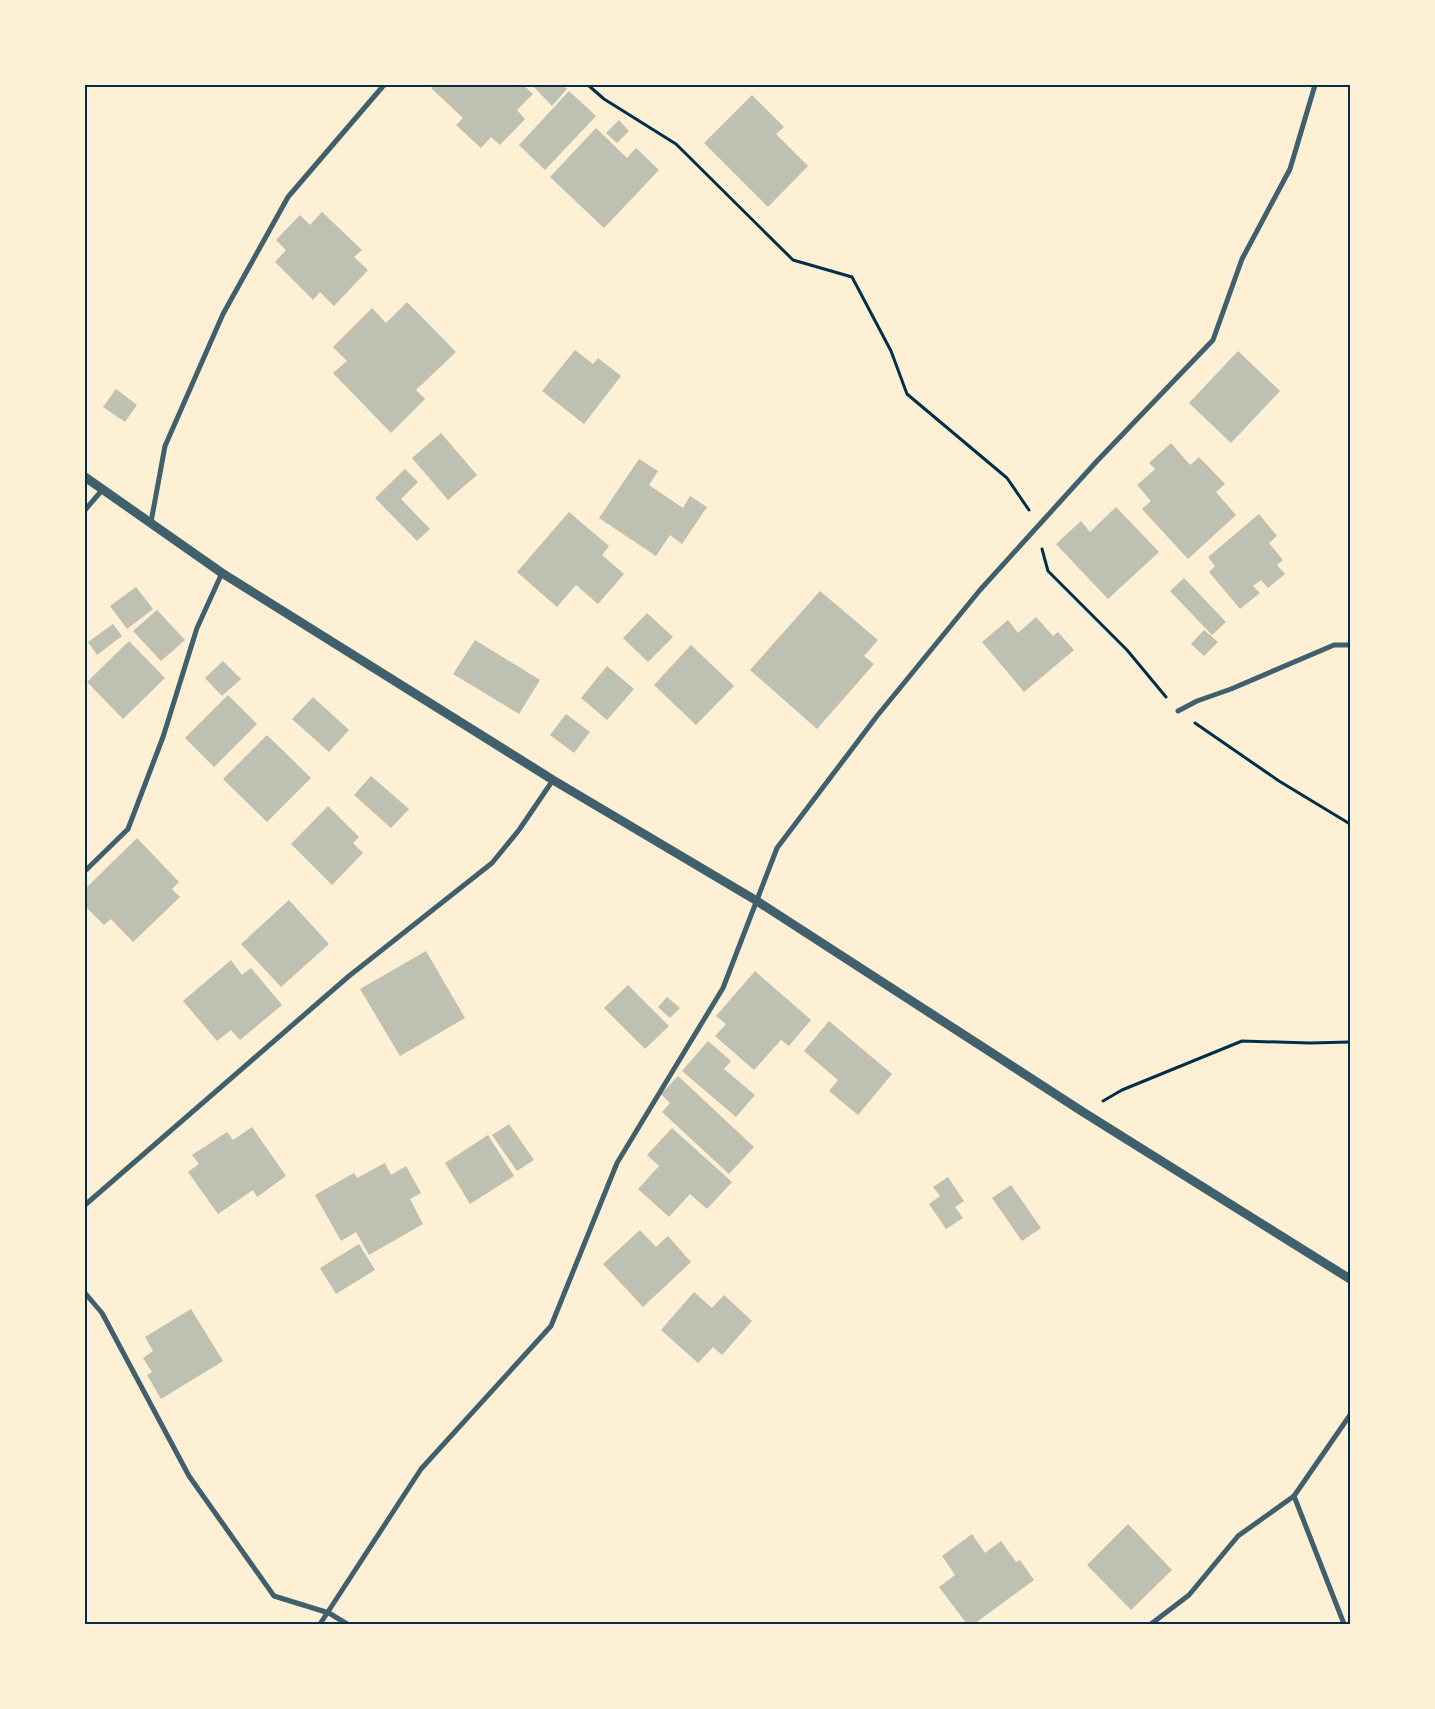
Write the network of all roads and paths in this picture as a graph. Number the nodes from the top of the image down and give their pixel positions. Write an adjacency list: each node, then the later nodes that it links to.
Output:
1 (384, 85): 7 (street)
2 (588, 85): 8 (path)
3 (1315, 85): 8 (street)
4 (85, 477): 5 (street)
5 (103, 488): 6 (street); 7 (street)
6 (85, 510)
7 (151, 522): 9 (street)
8 (1037, 527): 11 (path); 15 (street)
9 (222, 573): 12 (street); 14 (street)
10 (1350, 645): 11 (street)
11 (1178, 711): 13 (path)
12 (553, 780): 15 (street); 18 (street)
13 (1350, 824)
14 (85, 871)
15 (757, 901): 17 (street); 23 (street)
16 (1350, 1042): 17 (path)
17 (1083, 1112): 19 (street)
18 (85, 1204)
19 (1350, 1279)
20 (85, 1293): 23 (street)
21 (1350, 1414): 22 (street)
22 (1294, 1496): 26 (street); 27 (street)
23 (328, 1613): 24 (street); 25 (street)
24 (320, 1624)
25 (348, 1624)
26 (1151, 1624)
27 (1344, 1624)

